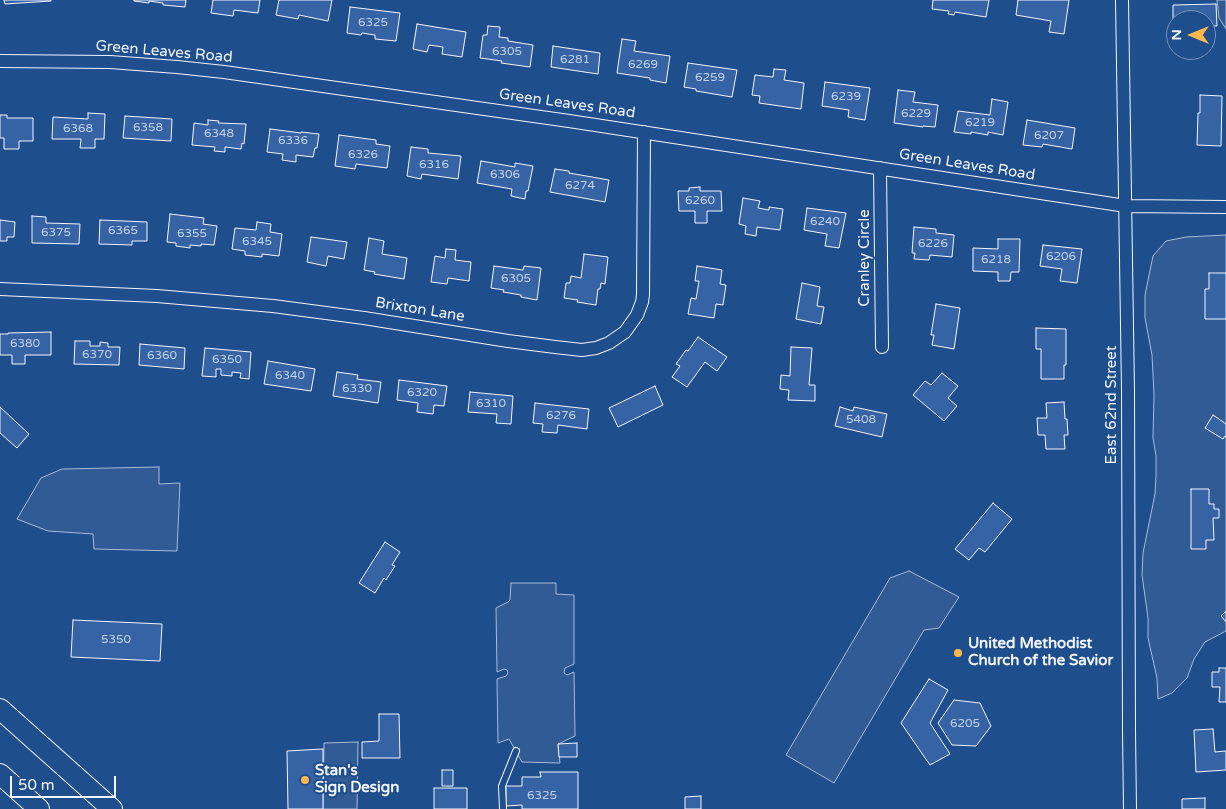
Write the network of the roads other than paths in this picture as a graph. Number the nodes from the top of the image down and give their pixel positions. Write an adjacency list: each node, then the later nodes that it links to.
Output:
1 (1122, 0): 5 (street, East 62nd Street)
2 (0, 61): 3 (street, Green Leaves Road)
3 (644, 132): 4 (street, Green Leaves Road); 7 (street, Brixton Lane)
4 (880, 168): 5 (street, Green Leaves Road); 8 (street, Cranley Circle)
5 (1126, 206): 6 (street, Green Leaves Road); 15 (street, East 62nd Street)
6 (1226, 207)
7 (0, 289)
8 (882, 346)
9 (0, 709): 13 (main road)
10 (516, 751): 14 (lane)
11 (0, 774): 12 (main road)
12 (39, 809)
13 (112, 809)
14 (503, 809)
15 (1130, 809)

